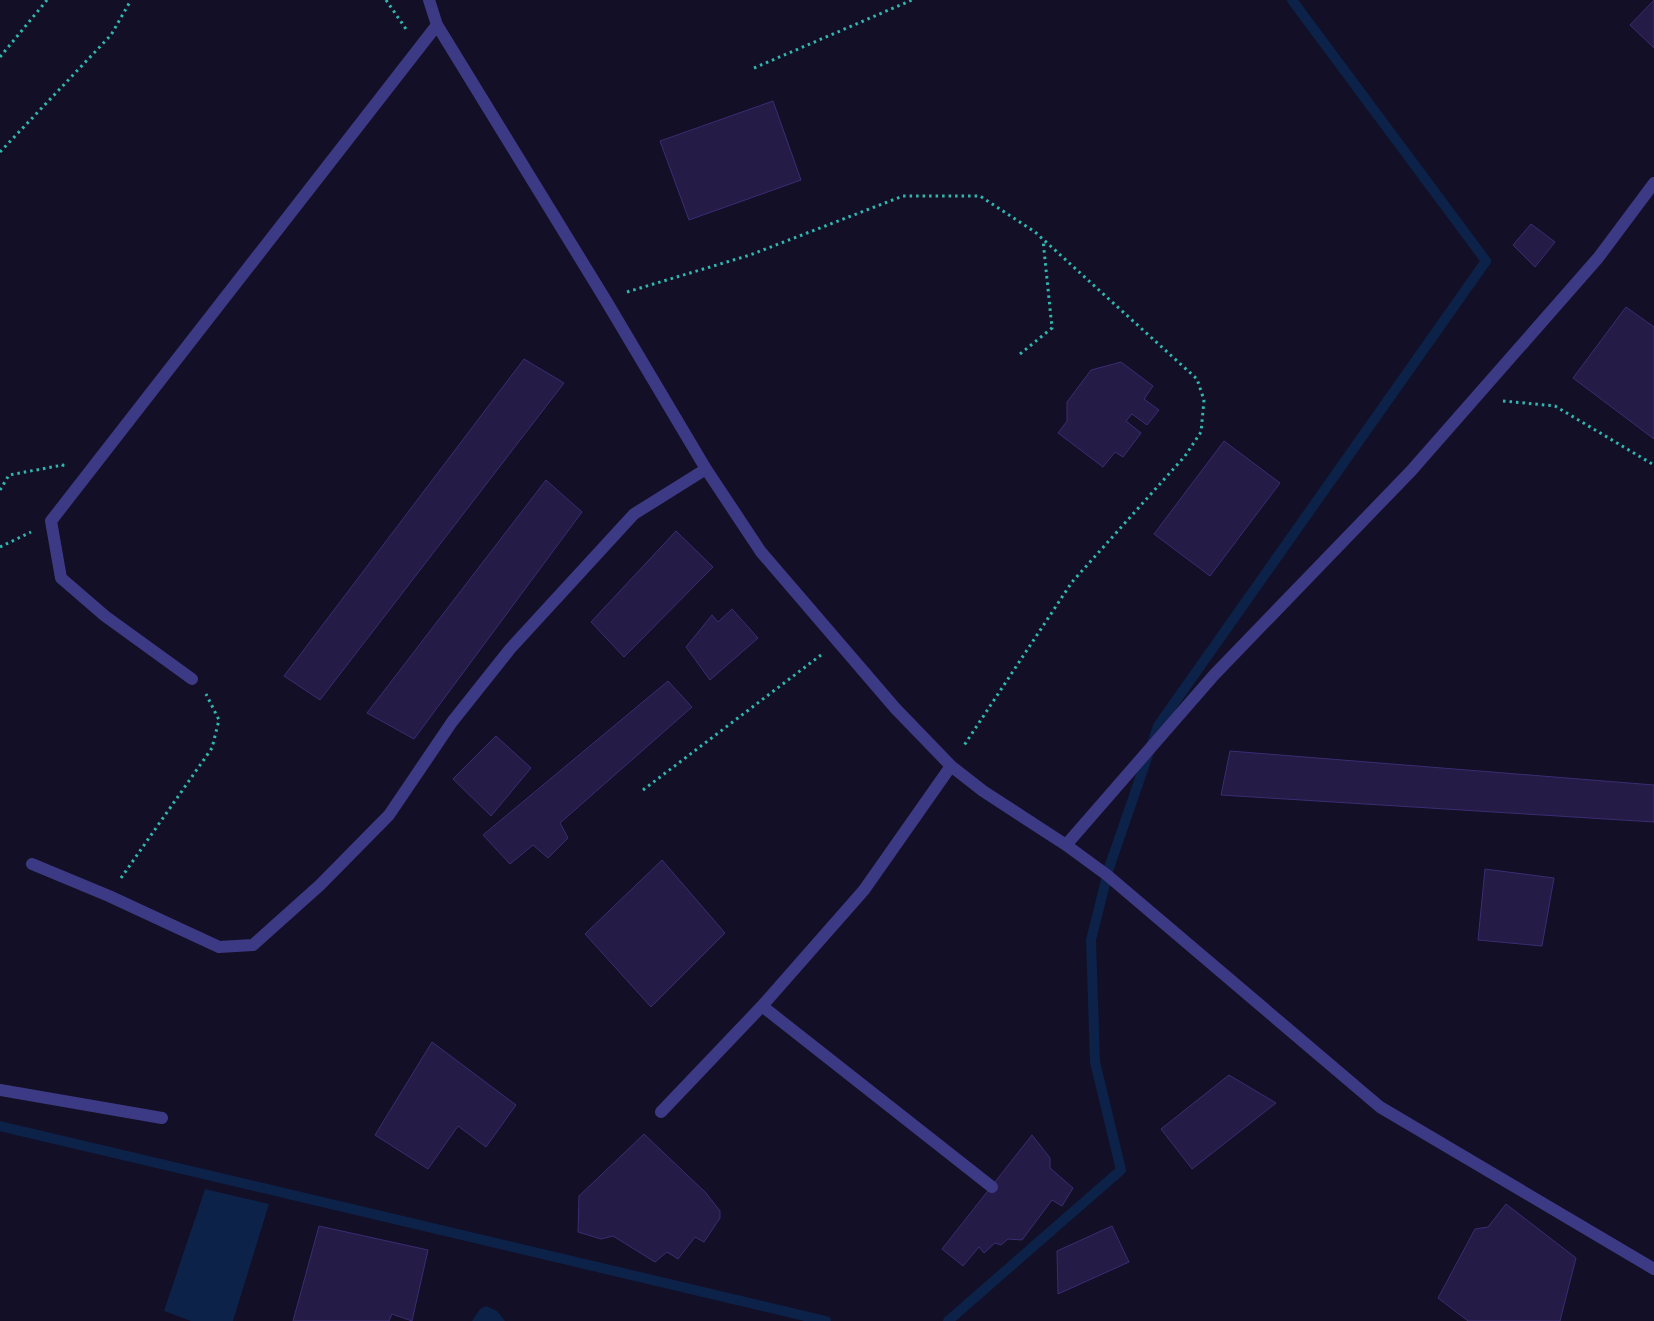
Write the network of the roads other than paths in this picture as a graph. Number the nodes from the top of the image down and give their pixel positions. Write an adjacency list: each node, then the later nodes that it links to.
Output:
1 (429, 0): 2 (street)
2 (437, 25): 4 (street); 5 (street)
3 (1654, 183): 7 (street)
4 (706, 469): 6 (street); 8 (street)
5 (192, 679)
6 (951, 766): 7 (street); 9 (street)
7 (1066, 845): 14 (street)
8 (32, 864)
9 (762, 1006): 11 (street); 13 (street)
10 (0, 1090): 12 (street)
11 (661, 1112)
12 (162, 1118)
13 (992, 1187)
14 (1654, 1270)

